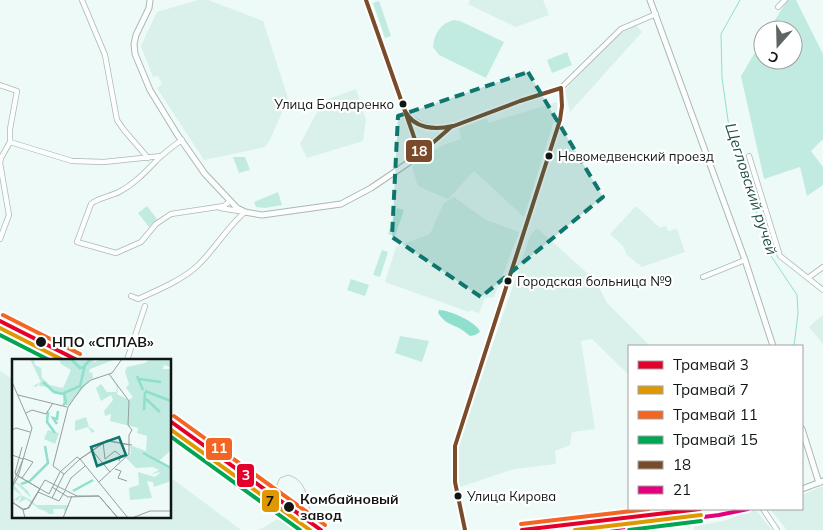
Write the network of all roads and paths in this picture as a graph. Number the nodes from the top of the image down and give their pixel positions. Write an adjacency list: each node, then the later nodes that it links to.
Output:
1 (82, 0): 18 (street)
2 (150, 0): 12 (street)
3 (366, 0): 10 (street)
4 (650, 0): 7 (street)
5 (785, 0): 6 (street)
6 (778, 7)
7 (656, 14): 9 (street); 23 (street)
8 (0, 85): 13 (street)
9 (561, 88): 11 (street); 41 (street)
10 (406, 115): 11 (street); 14 (street)
11 (450, 127): 14 (street)
12 (182, 140): 15 (street); 19 (street)
13 (10, 142): 17 (street); 18 (street)
14 (420, 154): 21 (street)
15 (161, 156): 18 (street); 20 (street)
16 (749, 156): 26 (street)
17 (0, 158): 22 (street)
18 (148, 158)
19 (230, 201): 20 (street); 21 (street)
20 (216, 208): 21 (street)
21 (245, 212): 28 (street)
22 (0, 238)
23 (745, 260): 25 (street); 31 (street)
24 (823, 267): 26 (street)
25 (703, 277)
26 (808, 278): 27 (street)
27 (823, 290)
28 (131, 296)
29 (145, 306): 33 (street)
30 (0, 329): 32 (street)
31 (774, 345)
32 (57, 359)
33 (128, 359)
34 (171, 430): 40 (street)
35 (803, 435): 36 (street)
36 (821, 482): 37 (street)
37 (803, 489)
38 (743, 510): 42 (street)
39 (764, 510): 43 (street)
40 (309, 530)
41 (465, 530)
42 (602, 530)
43 (777, 530)

